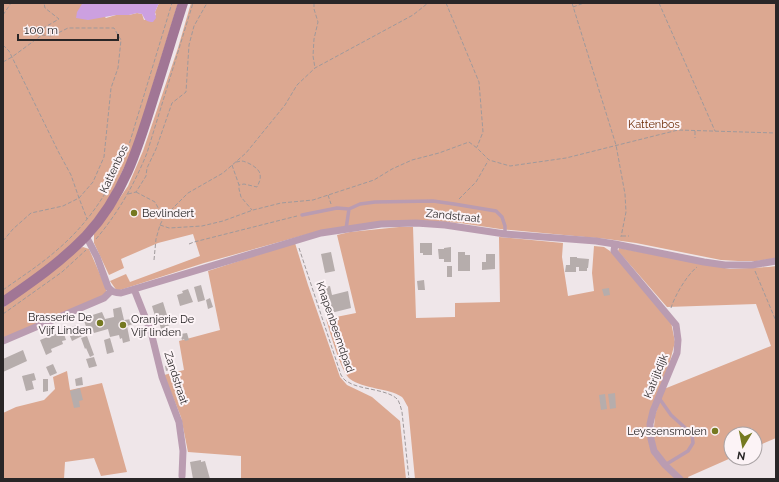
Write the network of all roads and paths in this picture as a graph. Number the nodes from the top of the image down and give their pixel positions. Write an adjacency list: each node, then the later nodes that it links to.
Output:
1 (11, 3): 14 (path)
2 (44, 3): 15 (path)
3 (172, 3): 40 (path)
4 (183, 3): 46 (main road, Kattenbos)
5 (193, 3): 31 (path)
6 (207, 3): 30 (path)
7 (314, 3): 19 (path)
8 (428, 3): 19 (path)
9 (446, 3): 25 (path)
10 (572, 3): 13 (path)
11 (584, 3): 13 (path)
12 (659, 3): 21 (path)
13 (573, 7): 24 (path)
14 (3, 14)
15 (42, 35): 17 (path); 33 (path)
16 (3, 45): 17 (path)
17 (12, 57): 18 (path); 33 (path)
18 (3, 62)
19 (315, 68): 27 (path)
20 (695, 130): 21 (path); 23 (path); 24 (path)
21 (715, 131): 22 (path)
22 (776, 133)
23 (695, 138)
24 (616, 145): 26 (path); 44 (path)
25 (476, 148): 26 (path); 32 (path)
26 (489, 160): 34 (path)
27 (235, 162): 28 (path); 29 (path)
28 (232, 165): 29 (path); 39 (path)
29 (239, 185): 37 (path)
30 (136, 192): 31 (path); 39 (path)
31 (127, 195): 46 (path)
32 (328, 195): 35 (path); 37 (path)
33 (78, 198): 40 (path); 48 (path)
34 (454, 204): 36 (lane); 43 (lane)
35 (332, 208): 36 (lane); 38 (lane)
36 (349, 209): 42 (lane)
37 (253, 210): 41 (path)
38 (302, 215): 49 (path)
39 (164, 218): 41 (path)
40 (87, 219): 56 (path)
41 (160, 225): 51 (path)
42 (346, 229): 43 (street, Zandstraat); 47 (street, Zandstraat)
43 (505, 234): 50 (street, Zandstraat)
44 (621, 236): 45 (path); 50 (path)
45 (629, 236)
46 (88, 240): 57 (street); 58 (main road, Kattenbos); 59 (path)
47 (297, 240): 55 (street, Zandstraat); 66 (path, Knapenbeemdpad)
48 (3, 241)
49 (189, 244)
50 (615, 244): 53 (street, Zandstraat); 60 (street, Katrijtdijk)
51 (154, 260)
52 (776, 261): 54 (street, Zandstraat)
53 (704, 262): 54 (street, Zandstraat); 60 (path)
54 (752, 265): 61 (path)
55 (134, 289): 57 (street, Zandstraat); 65 (street, Zandstraat)
56 (3, 290)
57 (111, 291): 62 (street)
58 (3, 302)
59 (3, 314)
60 (668, 315): 63 (street, Katrijtdijk)
61 (776, 321)
62 (3, 341)
63 (659, 398): 64 (street, Katrijtdijk); 64 (lane)
64 (665, 465): 67 (street, Katrijtdijk)
65 (182, 476)
66 (409, 479)
67 (680, 479)

